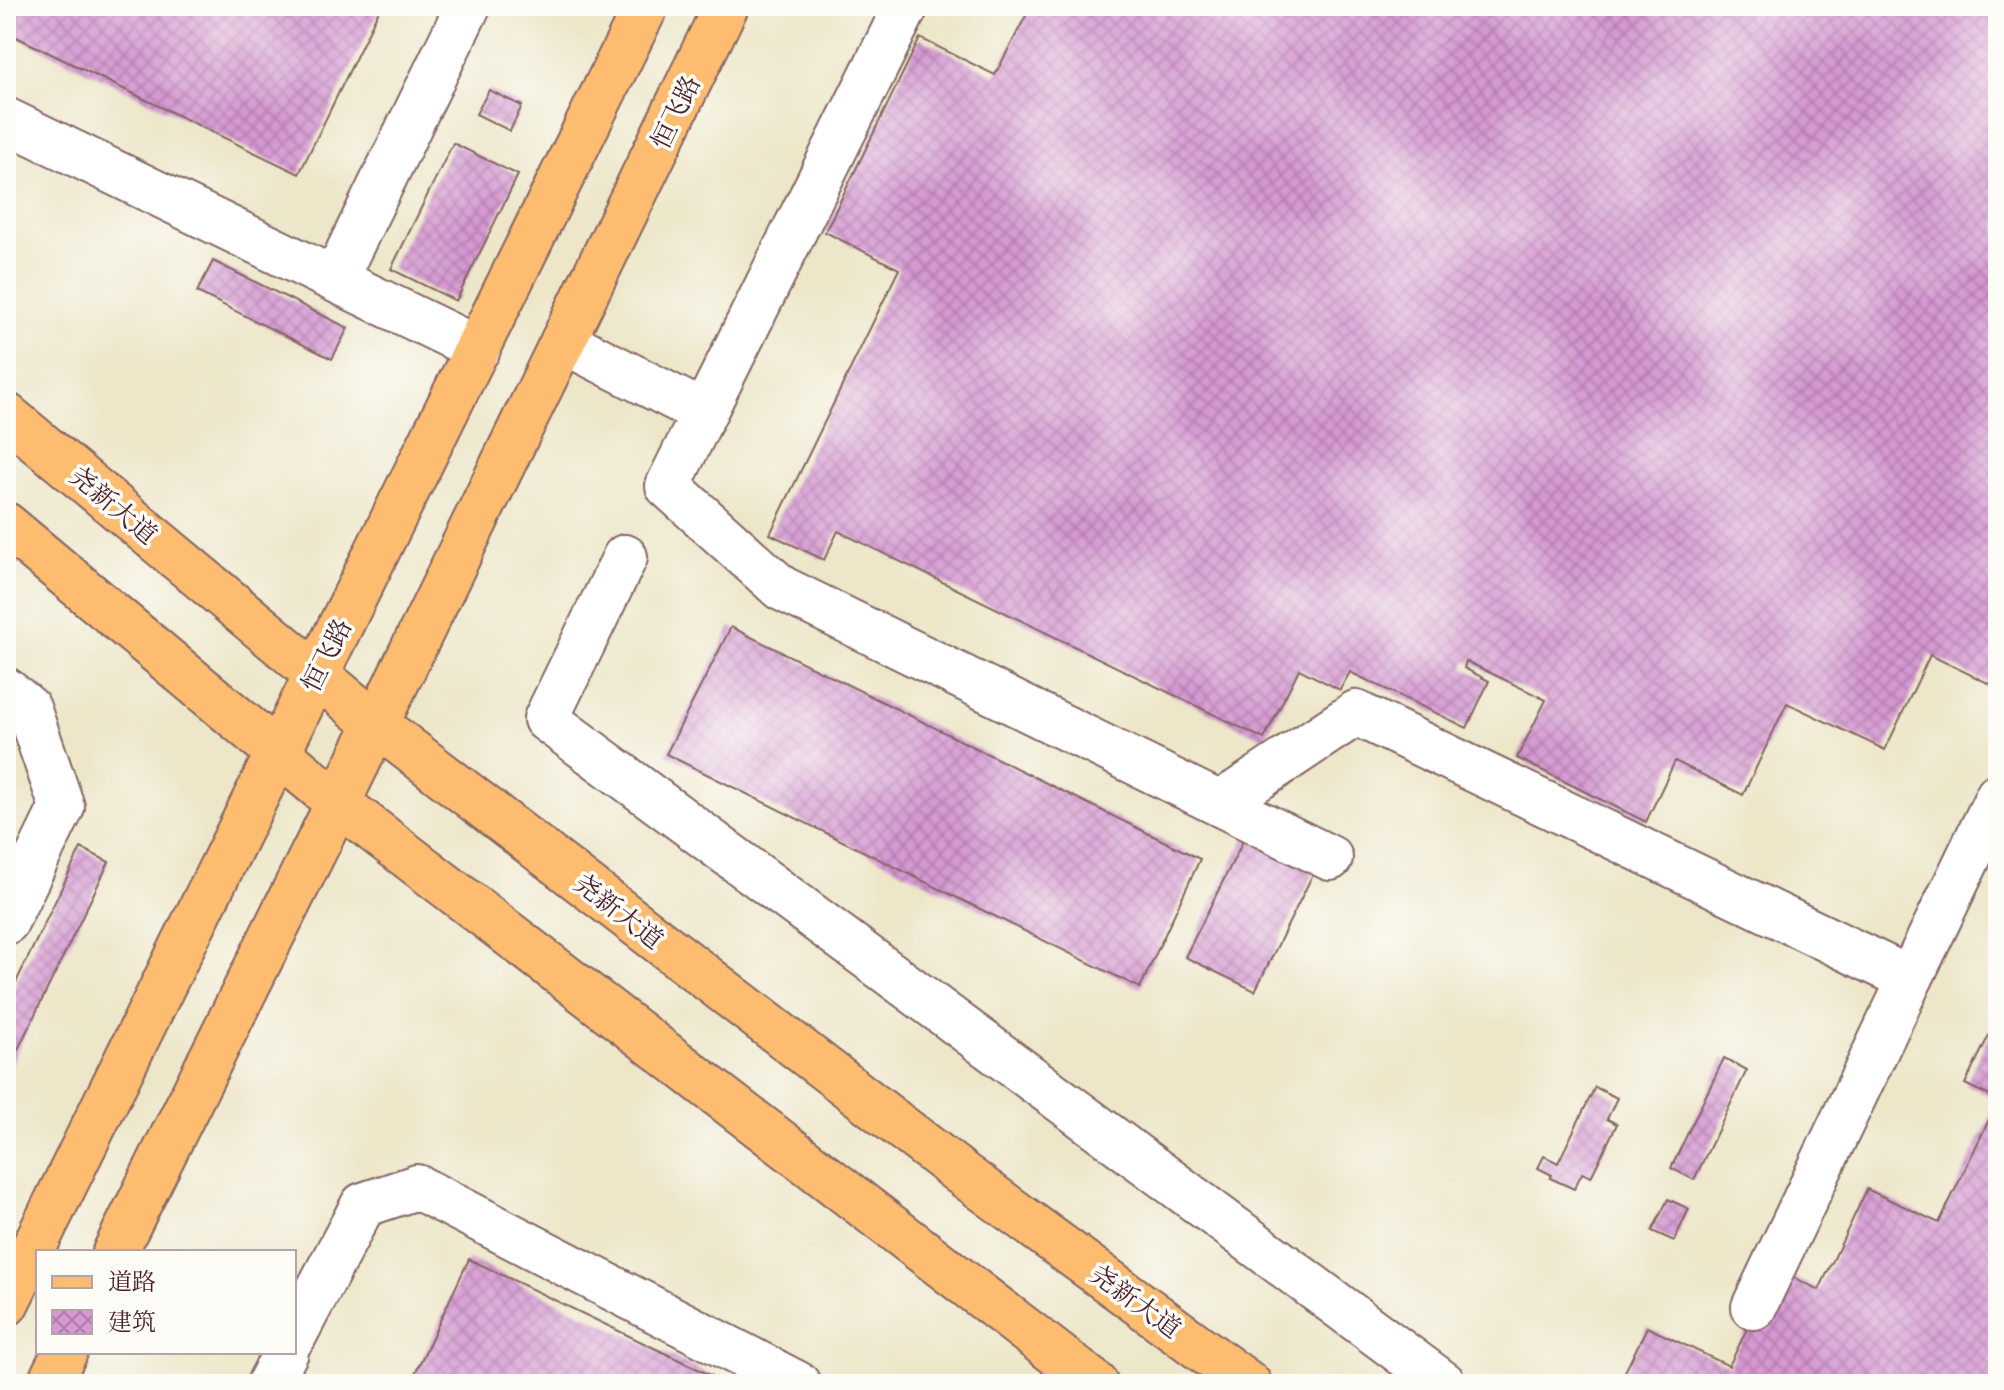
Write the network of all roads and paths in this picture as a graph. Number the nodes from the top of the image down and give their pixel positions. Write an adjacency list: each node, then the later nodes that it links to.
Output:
1 (468, 6): 6 (lane)
2 (646, 6): 8 (main road, 恒飞路)
3 (726, 6): 7 (main road, 恒飞路)
4 (906, 6): 9 (lane)
5 (6, 120): 6 (lane)
6 (335, 279): 8 (lane)
7 (563, 341): 9 (lane); 15 (main road, 恒飞路)
8 (478, 349): 13 (main road, 恒飞路)
9 (704, 413): 19 (lane)
10 (6, 415): 13 (main road, 尧新大道)
11 (6, 525): 16 (main road)
12 (625, 557): 34 (lane)
13 (317, 675): 15 (main road, 尧新大道); 16 (main road, 恒飞路)
14 (6, 690): 21 (lane)
15 (376, 724): 18 (main road, 恒飞路); 33 (main road, 尧新大道)
16 (277, 751): 18 (main road); 24 (main road, 恒飞路)
17 (1998, 796): 22 (lane)
18 (338, 803): 23 (main road, 恒飞路); 32 (main road)
19 (1221, 803): 20 (lane); 22 (lane)
20 (1330, 858)
21 (6, 922)
22 (1910, 979): 25 (lane)
23 (116, 1250)
24 (6, 1304)
25 (1754, 1307)
26 (296, 1332): 31 (lane)
27 (64, 1354): 29 (main road)
28 (285, 1354): 30 (lane)
29 (49, 1384)
30 (269, 1384)
31 (798, 1384)
32 (1096, 1384)
33 (1249, 1384)
34 (1444, 1384)

